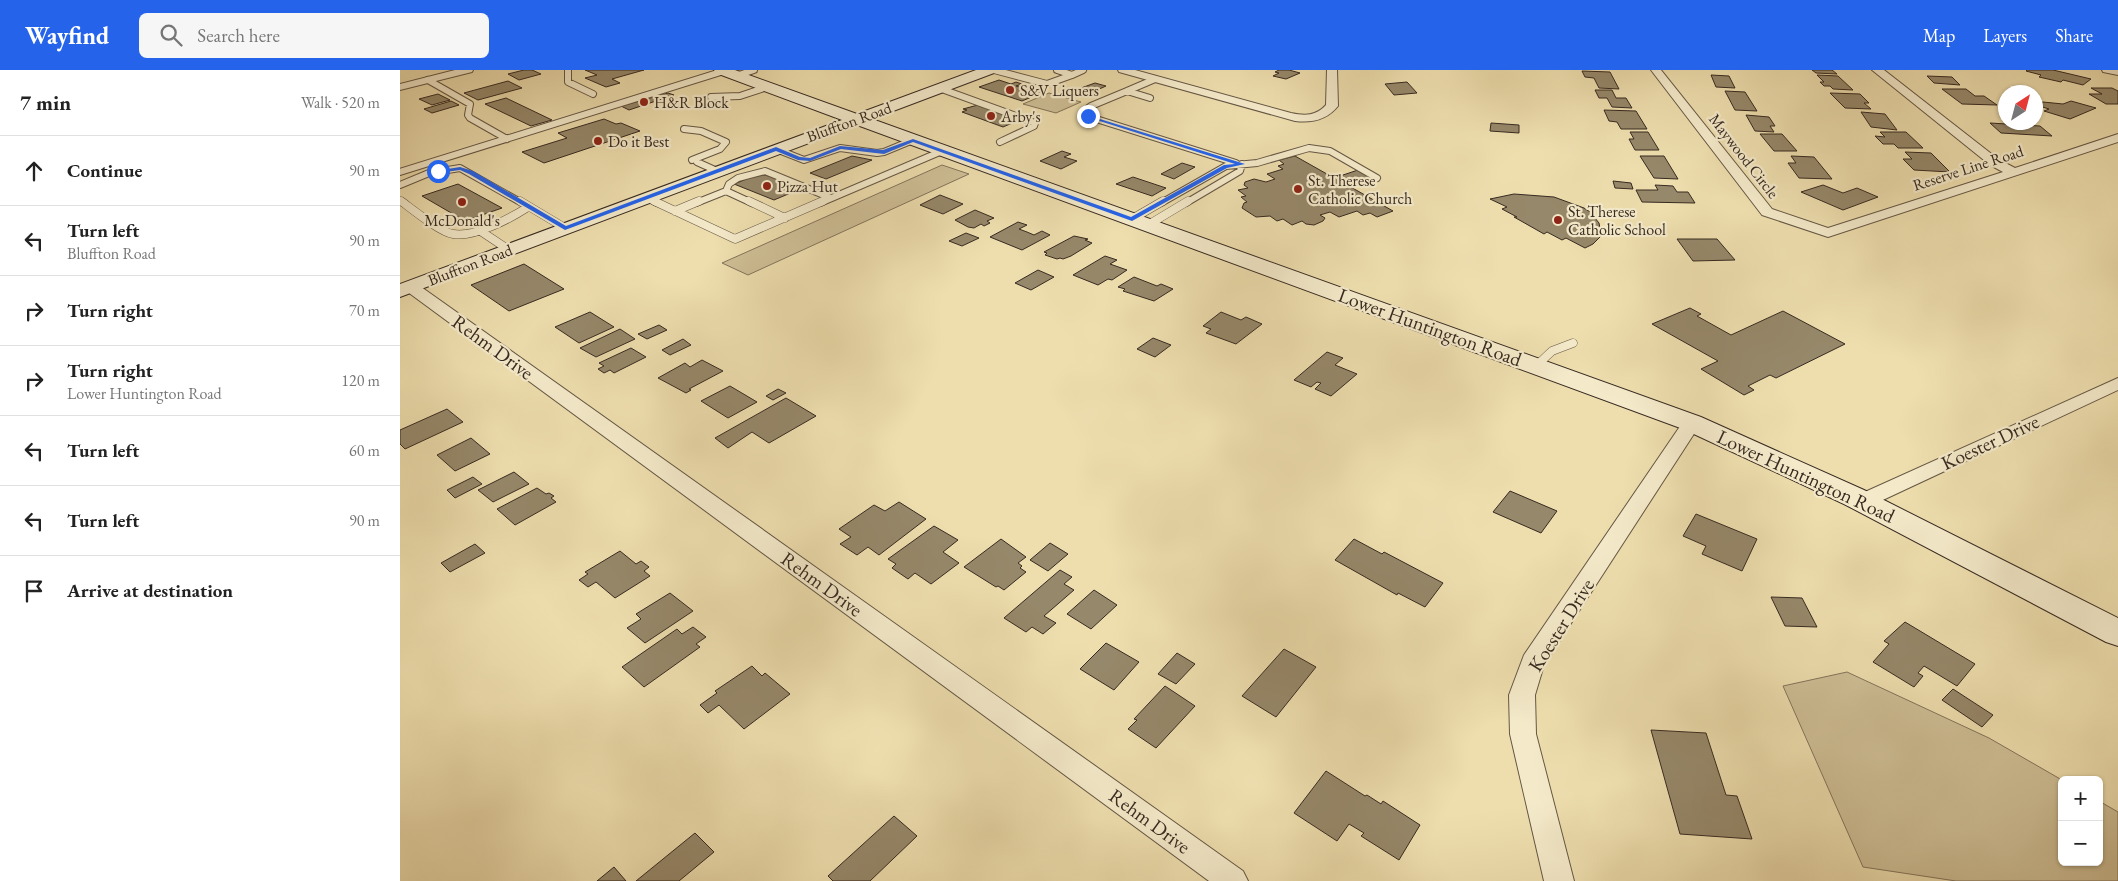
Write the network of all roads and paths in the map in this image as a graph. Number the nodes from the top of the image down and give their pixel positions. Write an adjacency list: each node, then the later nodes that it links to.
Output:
1 (468, 70): 16 (street)
2 (568, 70): 20 (lane)
3 (989, 70): 18 (main road, Bluffton Road)
4 (994, 70): 13 (lane)
5 (1057, 70): 13 (lane)
6 (1083, 70): 13 (lane)
7 (1123, 70): 15 (street)
8 (1332, 70): 15 (street)
9 (1656, 70): 47 (street, Maywood Circle)
10 (1877, 70): 34 (street)
11 (2107, 70): 12 (street)
12 (2118, 72)
13 (1072, 74)
14 (741, 75): 21 (lane); 23 (main road, Lower Huntington Road); 26 (lane)
15 (1155, 79): 19 (lane)
16 (428, 80): 17 (street); 26 (lane)
17 (400, 87)
18 (939, 88): 23 (main road, Bluffton Road); 28 (lane)
19 (1127, 91): 22 (lane); 31 (lane)
20 (593, 94)
21 (711, 97)
22 (1150, 98)
23 (855, 119): 27 (main road, Lower Huntington Road); 29 (main road, Bluffton Road)
24 (684, 129): 32 (lane)
25 (2118, 138): 34 (street, Reserve Line Road)
26 (507, 139): 33 (lane)
27 (913, 140): 29 (lane); 30 (main road, Lower Huntington Road)
28 (1000, 142)
29 (776, 149): 32 (main road, Bluffton Road)
30 (942, 151): 39 (lane); 44 (main road, Lower Huntington Road)
31 (1242, 164): 35 (lane); 44 (lane); 44 (lane)
32 (717, 171): 38 (main road, Bluffton Road)
33 (400, 172)
34 (2013, 172): 47 (street, Reserve Line Road)
35 (1377, 178)
36 (400, 185): 41 (lane)
37 (726, 191): 39 (lane); 42 (lane); 43 (lane)
38 (647, 198): 42 (lane); 45 (main road, Bluffton Road)
39 (831, 198): 43 (lane)
40 (400, 201): 46 (lane)
41 (528, 207): 45 (lane); 46 (lane)
42 (675, 211): 43 (lane)
43 (785, 218)
44 (1140, 222): 51 (main road, Lower Huntington Road)
45 (565, 228): 48 (main road, Bluffton Road)
46 (479, 230): 48 (lane)
47 (1828, 232)
48 (509, 250): 49 (main road, Bluffton Road)
49 (405, 289): 56 (street, Rehm Drive)
50 (1573, 342): 51 (lane)
51 (1536, 366): 53 (main road, Lower Huntington Road)
52 (2118, 383): 54 (street, Koester Drive)
53 (1692, 423): 54 (main road, Lower Huntington Road); 57 (street, Koester Drive)
54 (1863, 501): 55 (main road, Lower Huntington Road)
55 (2118, 633)
56 (1233, 881)
57 (1558, 881)

